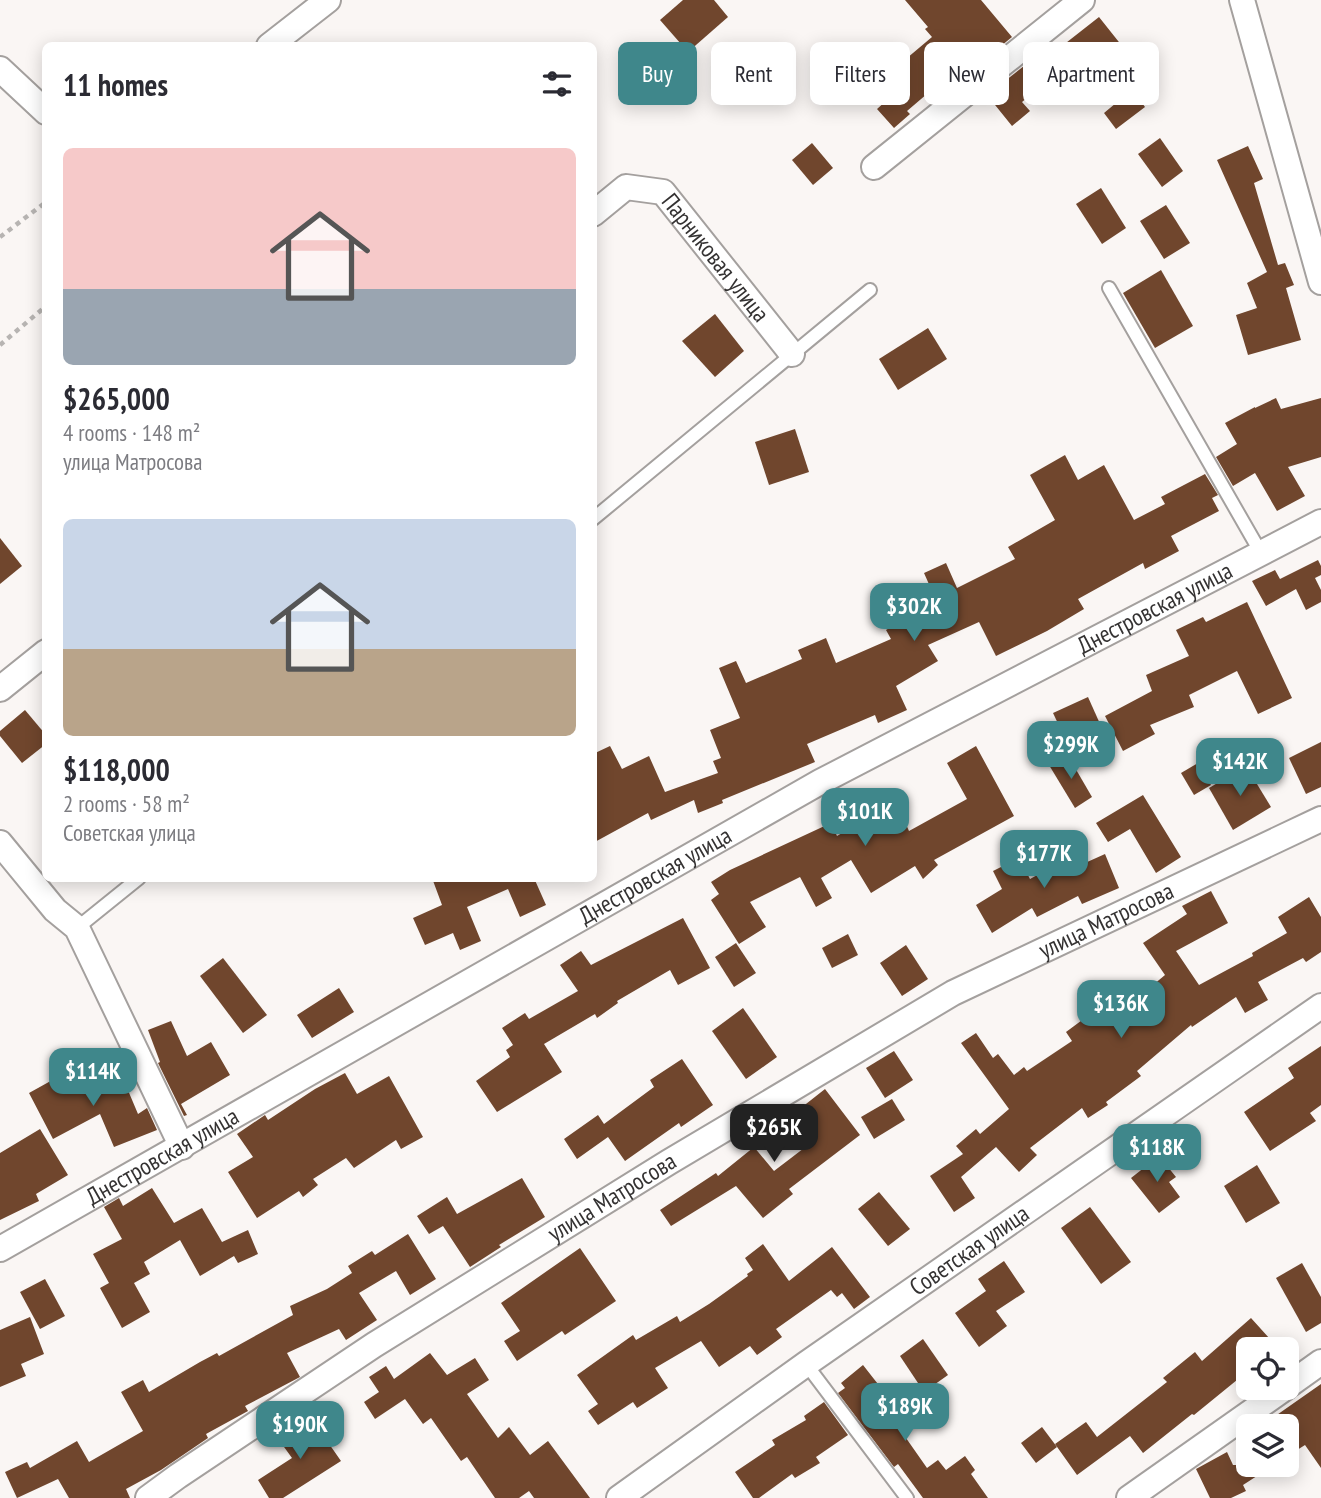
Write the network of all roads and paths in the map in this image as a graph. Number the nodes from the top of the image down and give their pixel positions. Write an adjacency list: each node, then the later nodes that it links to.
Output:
1 (328, 0): 4 (street)
2 (1082, 0): 7 (street)
3 (1242, 0): 11 (street)
4 (274, 42)
5 (0, 69): 6 (street)
6 (42, 108)
7 (874, 167)
8 (42, 205): 10 (path)
9 (597, 211): 16 (street, Парниковая улица)
10 (0, 237)
11 (1321, 282)
12 (1109, 288): 19 (lane)
13 (870, 290): 16 (lane)
14 (42, 309): 15 (path)
15 (0, 345)
16 (792, 354): 17 (lane)
17 (597, 516)
18 (1321, 522): 19 (street, Днестровская улица)
19 (1261, 553): 27 (street, Днестровская улица)
20 (42, 655): 21 (street)
21 (0, 689)
22 (1321, 819): 33 (street, улица Матросова)
23 (0, 843): 25 (street)
24 (134, 882): 25 (lane)
25 (77, 928): 27 (street)
26 (1321, 1006): 30 (street, Советская улица)
27 (182, 1147): 28 (street, Днестровская улица)
28 (0, 1249)
29 (1321, 1362): 31 (street)
30 (806, 1364): 34 (street, Советская улица); 35 (lane)
31 (1299, 1378)
32 (1268, 1400): 36 (street)
33 (148, 1498)
34 (619, 1498)
35 (907, 1498)
36 (1129, 1498)

